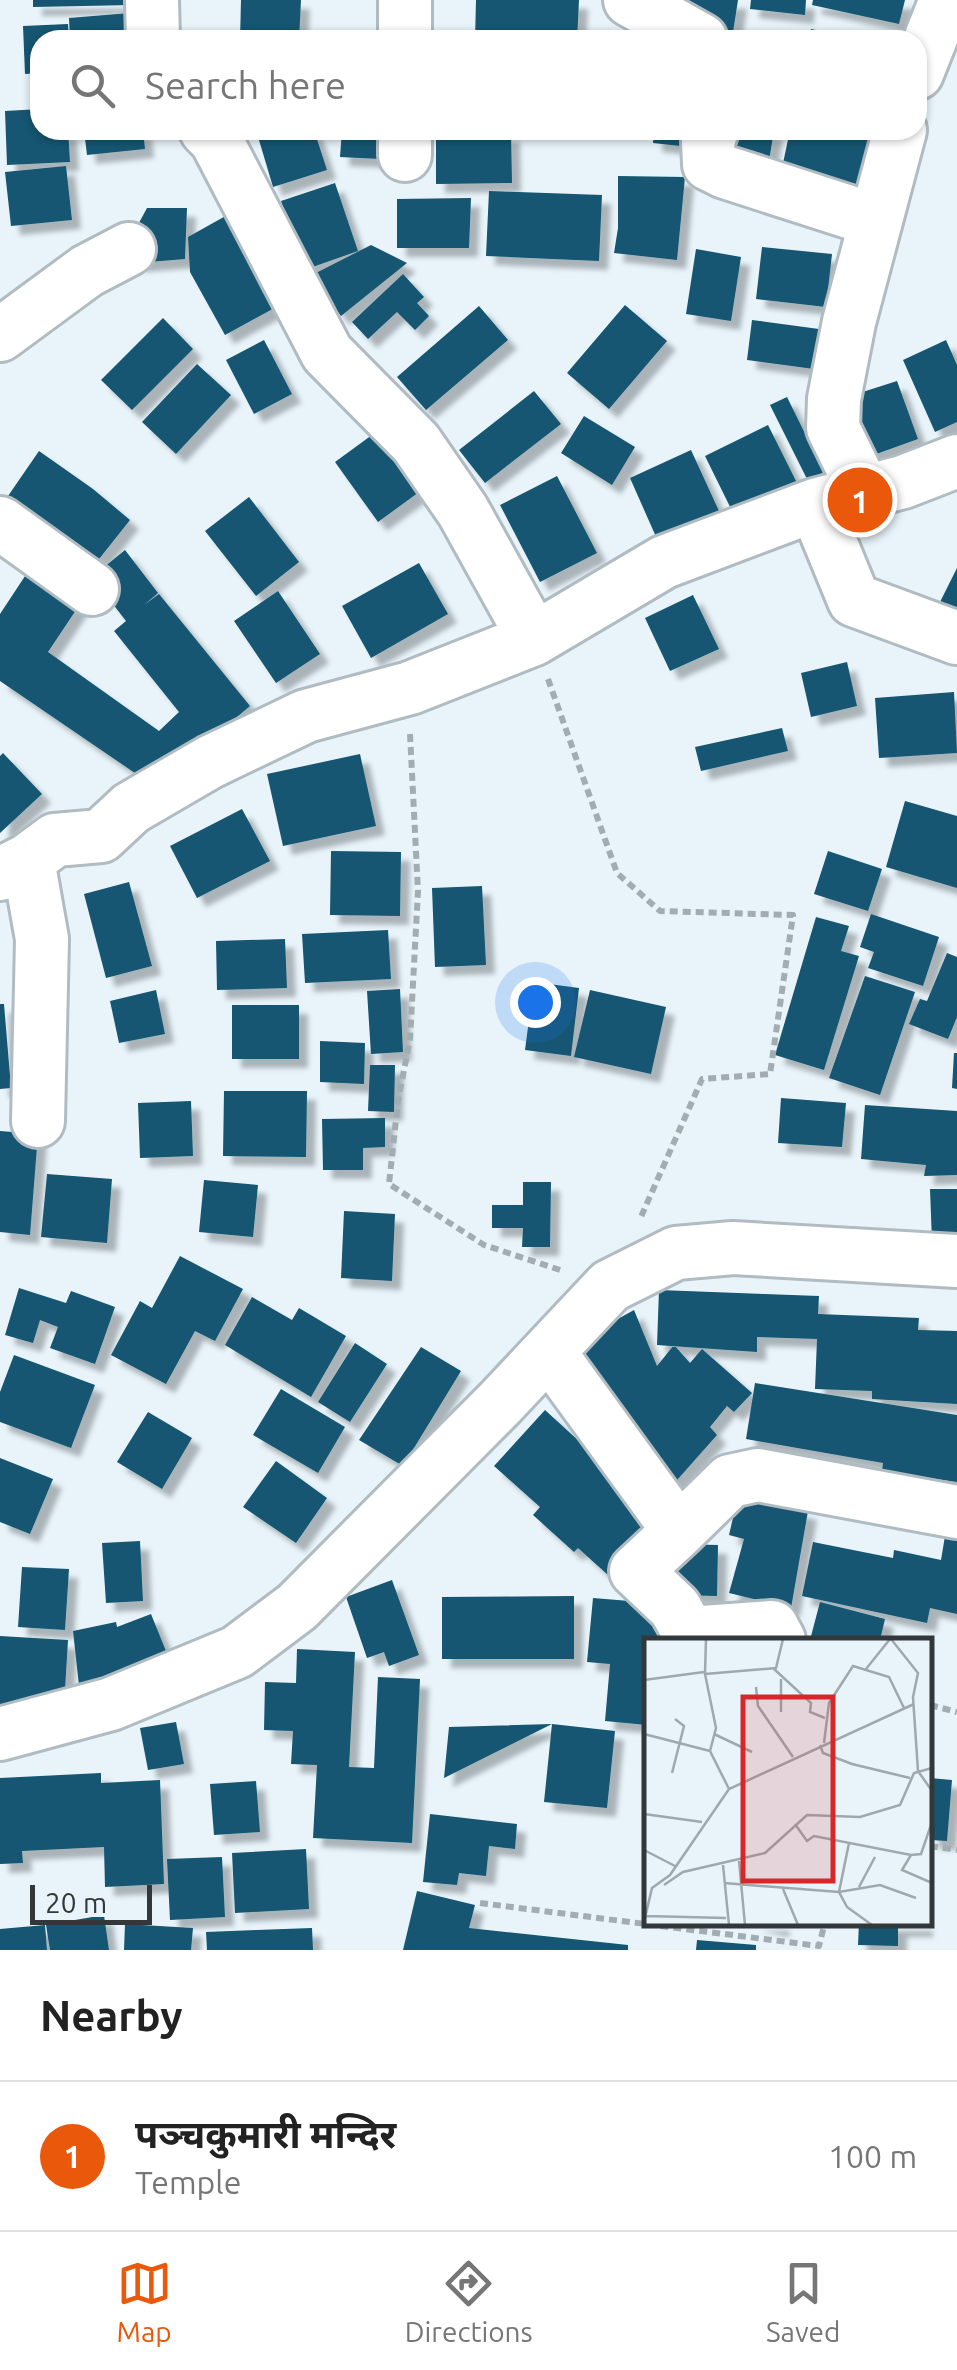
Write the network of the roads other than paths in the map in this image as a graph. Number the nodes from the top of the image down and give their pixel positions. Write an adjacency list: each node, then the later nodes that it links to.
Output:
1 (152, 0): 5 (street)
2 (404, 0): 6 (street)
3 (630, 0): 7 (street)
4 (946, 0): 8 (street)
5 (153, 30)
6 (405, 30)
7 (683, 30)
8 (927, 47)
9 (216, 140): 20 (street)
10 (708, 140): 12 (street)
11 (897, 140): 12 (street)
12 (874, 220): 16 (street)
13 (129, 249): 14 (street)
14 (0, 336)
15 (957, 461): 16 (street)
16 (840, 499): 19 (street); 20 (street)
17 (0, 523): 18 (street)
18 (92, 589)
19 (957, 638)
20 (534, 639): 21 (street)
21 (14, 867): 22 (street)
22 (38, 1121)
23 (957, 1261): 24 (street)
24 (549, 1352): 26 (street); 28 (street)
25 (957, 1512): 26 (street)
26 (680, 1532): 27 (street)
27 (778, 1638)
28 (0, 1734)

